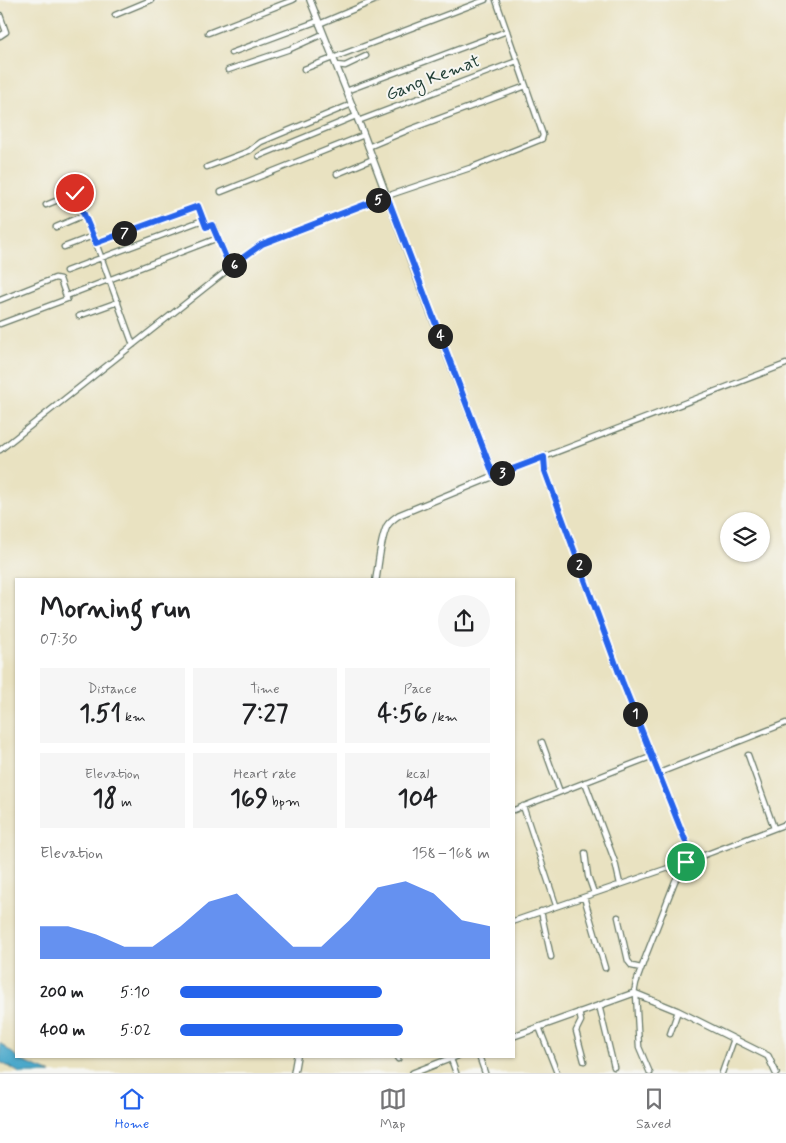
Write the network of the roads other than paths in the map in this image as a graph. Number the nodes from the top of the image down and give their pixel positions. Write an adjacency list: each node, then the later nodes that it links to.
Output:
1 (151, 0): 7 (street)
2 (293, 0): 12 (street)
3 (311, 0): 10 (street)
4 (376, 0): 10 (street)
5 (485, 0): 17 (street)
6 (496, 0): 11 (street)
7 (144, 1): 9 (street)
8 (0, 15): 14 (street)
9 (115, 15)
10 (318, 22): 13 (street); 15 (street)
11 (507, 31): 18 (street); 23 (street)
12 (208, 33)
13 (323, 34): 17 (street); 21 (street)
14 (0, 36)
15 (231, 53)
16 (366, 56): 19 (street)
17 (333, 58): 19 (street); 20 (street)
18 (517, 61): 22 (street); 25 (street, Gang Kemat)
19 (336, 65): 23 (street)
20 (304, 69)
21 (228, 70)
22 (526, 86): 27 (street); 33 (street)
23 (346, 90): 24 (street)
24 (352, 104): 25 (street); 30 (street)
25 (357, 118): 26 (street); 28 (street, Gang Kemat)
26 (364, 135): 27 (street); 32 (street)
27 (368, 147): 29 (street)
28 (259, 156)
29 (373, 159): 31 (street); 33 (street)
30 (206, 167)
31 (337, 174)
32 (221, 192)
33 (387, 196): 43 (street); 55 (street)
34 (46, 204): 35 (street)
35 (84, 215): 37 (street); 38 (street)
36 (203, 220): 39 (street); 40 (street); 42 (street)
37 (56, 227)
38 (93, 236): 40 (street); 41 (street)
39 (218, 238): 43 (street); 45 (street)
40 (96, 243): 42 (street)
41 (64, 247)
42 (101, 258): 44 (street); 45 (street)
43 (230, 267): 51 (street)
44 (66, 271)
45 (109, 279): 46 (street); 48 (street)
46 (69, 295)
47 (0, 300): 50 (street)
48 (118, 302): 49 (street); 51 (street)
49 (79, 316)
50 (0, 324)
51 (134, 345): 53 (street)
52 (786, 364): 54 (street)
53 (0, 450)
54 (544, 457): 55 (street); 60 (street)
55 (494, 476): 56 (street)
56 (376, 578)
57 (786, 723): 61 (street)
58 (542, 742): 63 (street)
59 (748, 755): 67 (street)
60 (653, 756): 61 (street); 62 (street)
61 (659, 773): 69 (street)
62 (585, 782): 63 (street); 70 (street)
63 (560, 792): 64 (street)
64 (523, 806): 65 (street); 73 (street)
65 (515, 810)
66 (786, 824): 67 (street)
67 (774, 828): 69 (street)
68 (585, 853): 71 (street)
69 (681, 863): 70 (street); 79 (street)
70 (620, 884): 71 (street)
71 (594, 893): 72 (street)
72 (584, 897): 73 (street); 78 (street)
73 (556, 906): 74 (street)
74 (541, 911): 76 (street); 77 (street)
75 (618, 917): 79 (street)
76 (515, 920)
77 (552, 958)
78 (605, 968)
79 (641, 968): 80 (street)
80 (635, 993): 81 (street); 82 (street); 100 (street)
81 (600, 1005): 83 (street); 93 (street)
82 (678, 1011): 85 (street); 87 (street)
83 (579, 1012): 84 (street); 92 (street)
84 (539, 1027): 86 (street); 99 (street)
85 (670, 1034)
86 (515, 1036)
87 (734, 1039): 101 (street); 102 (street)
88 (297, 1058): 95 (street)
89 (480, 1058): 98 (street)
90 (441, 1059): 91 (street); 94 (street)
91 (451, 1059): 97 (street)
92 (584, 1061)
93 (614, 1068)
94 (425, 1071): 96 (street)
95 (294, 1073)
96 (413, 1073)
97 (456, 1073)
98 (485, 1073)
99 (557, 1073)
100 (650, 1073)
101 (722, 1073)
102 (776, 1073)

